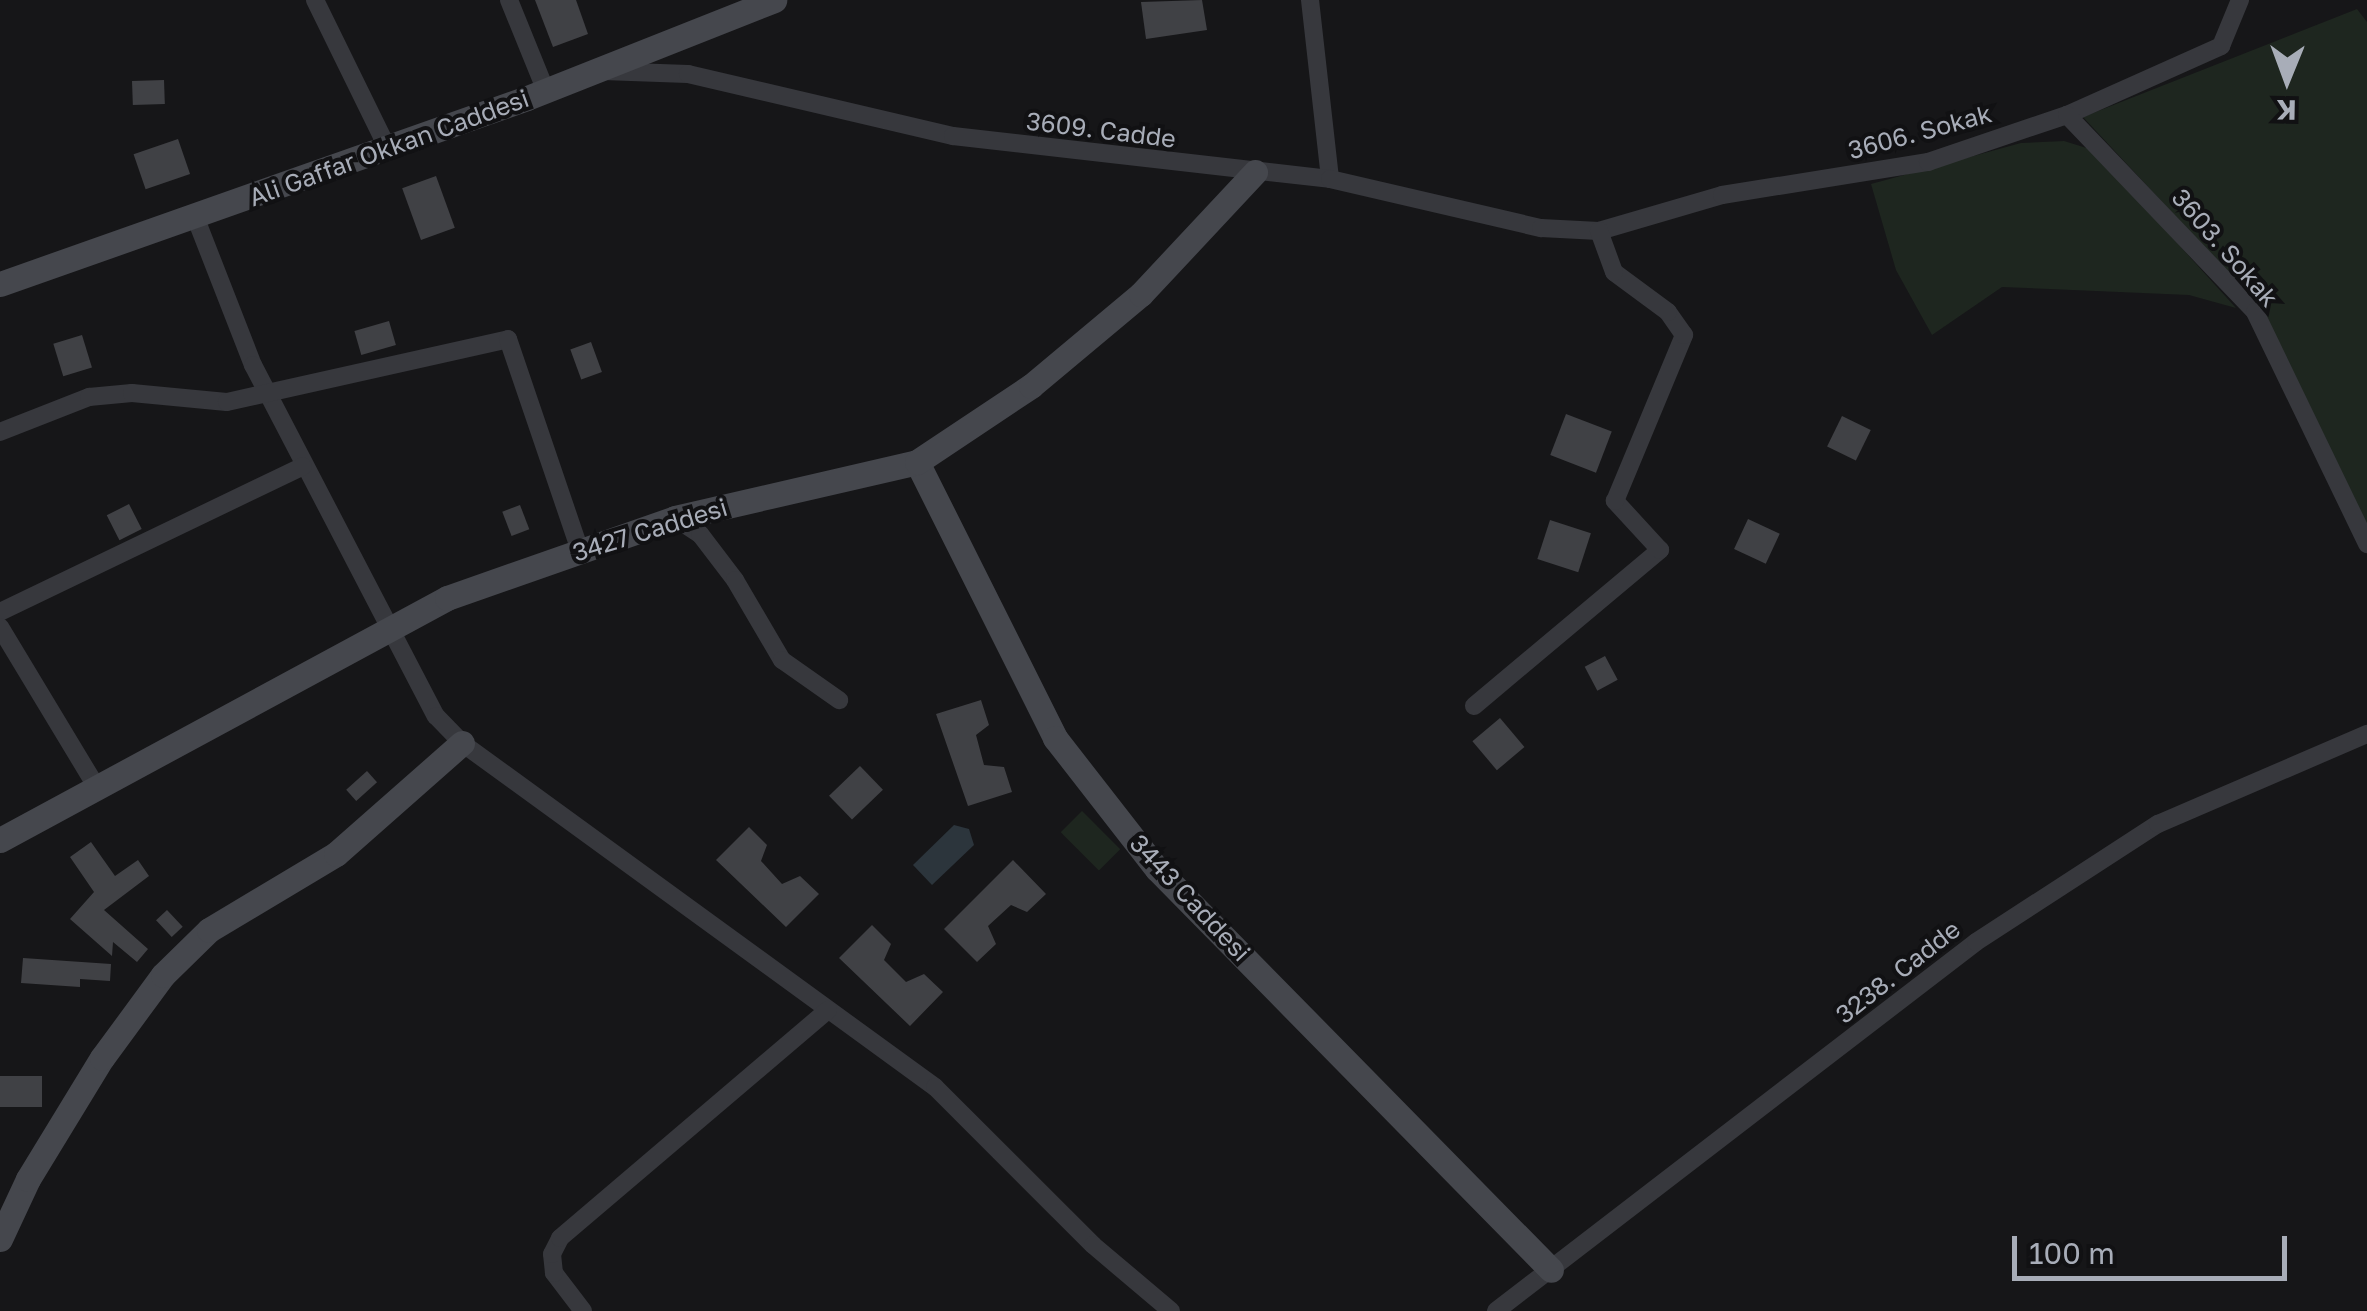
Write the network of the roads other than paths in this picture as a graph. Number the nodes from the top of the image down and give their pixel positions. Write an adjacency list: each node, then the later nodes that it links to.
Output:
1 (315, 0): 9 (street)
2 (509, 0): 7 (street)
3 (774, 0): 6 (street, Ali Gaffar Okkan Caddesi)
4 (1310, 0): 11 (street)
5 (2240, 0): 8 (street, 3606. Sokak)
6 (598, 71): 7 (street, Ali Gaffar Okkan Caddesi); 10 (street, 3609. Cadde)
7 (546, 91): 9 (street, Ali Gaffar Okkan Caddesi)
8 (2068, 115): 13 (street, 3606. Sokak); 20 (street, 3603. Sokak)
9 (388, 149): 12 (street, Ali Gaffar Okkan Caddesi)
10 (1255, 172): 11 (street, 3609. Cadde); 17 (street, 3427 Caddesi)
11 (1330, 180): 13 (street, 3609. Cadde)
12 (196, 219): 14 (street, Ali Gaffar Okkan Caddesi); 15 (street)
13 (1600, 231): 26 (street)
14 (0, 284)
15 (267, 393): 16 (street); 18 (street); 21 (street)
16 (0, 432)
17 (918, 462): 19 (street, 3427 Caddesi); 33 (street, 3443 Caddesi)
18 (303, 466): 22 (street); 24 (street)
19 (675, 518): 21 (street, 3427 Caddesi); 25 (street)
20 (2367, 544)
21 (580, 551): 24 (street, 3427 Caddesi)
22 (0, 612)
23 (0, 627): 29 (street)
24 (388, 629): 28 (street); 29 (street, 3427 Caddesi)
25 (839, 700)
26 (1474, 706)
27 (2367, 734): 33 (street, 3238. Cadde)
28 (462, 743): 31 (street); 32 (street)
29 (96, 786): 30 (street, 3427 Caddesi)
30 (0, 840)
31 (828, 1010): 34 (street); 35 (street)
32 (0, 1239)
33 (1550, 1270): 36 (street, 3238. Cadde)
34 (583, 1311)
35 (1171, 1311)
36 (1496, 1311)

